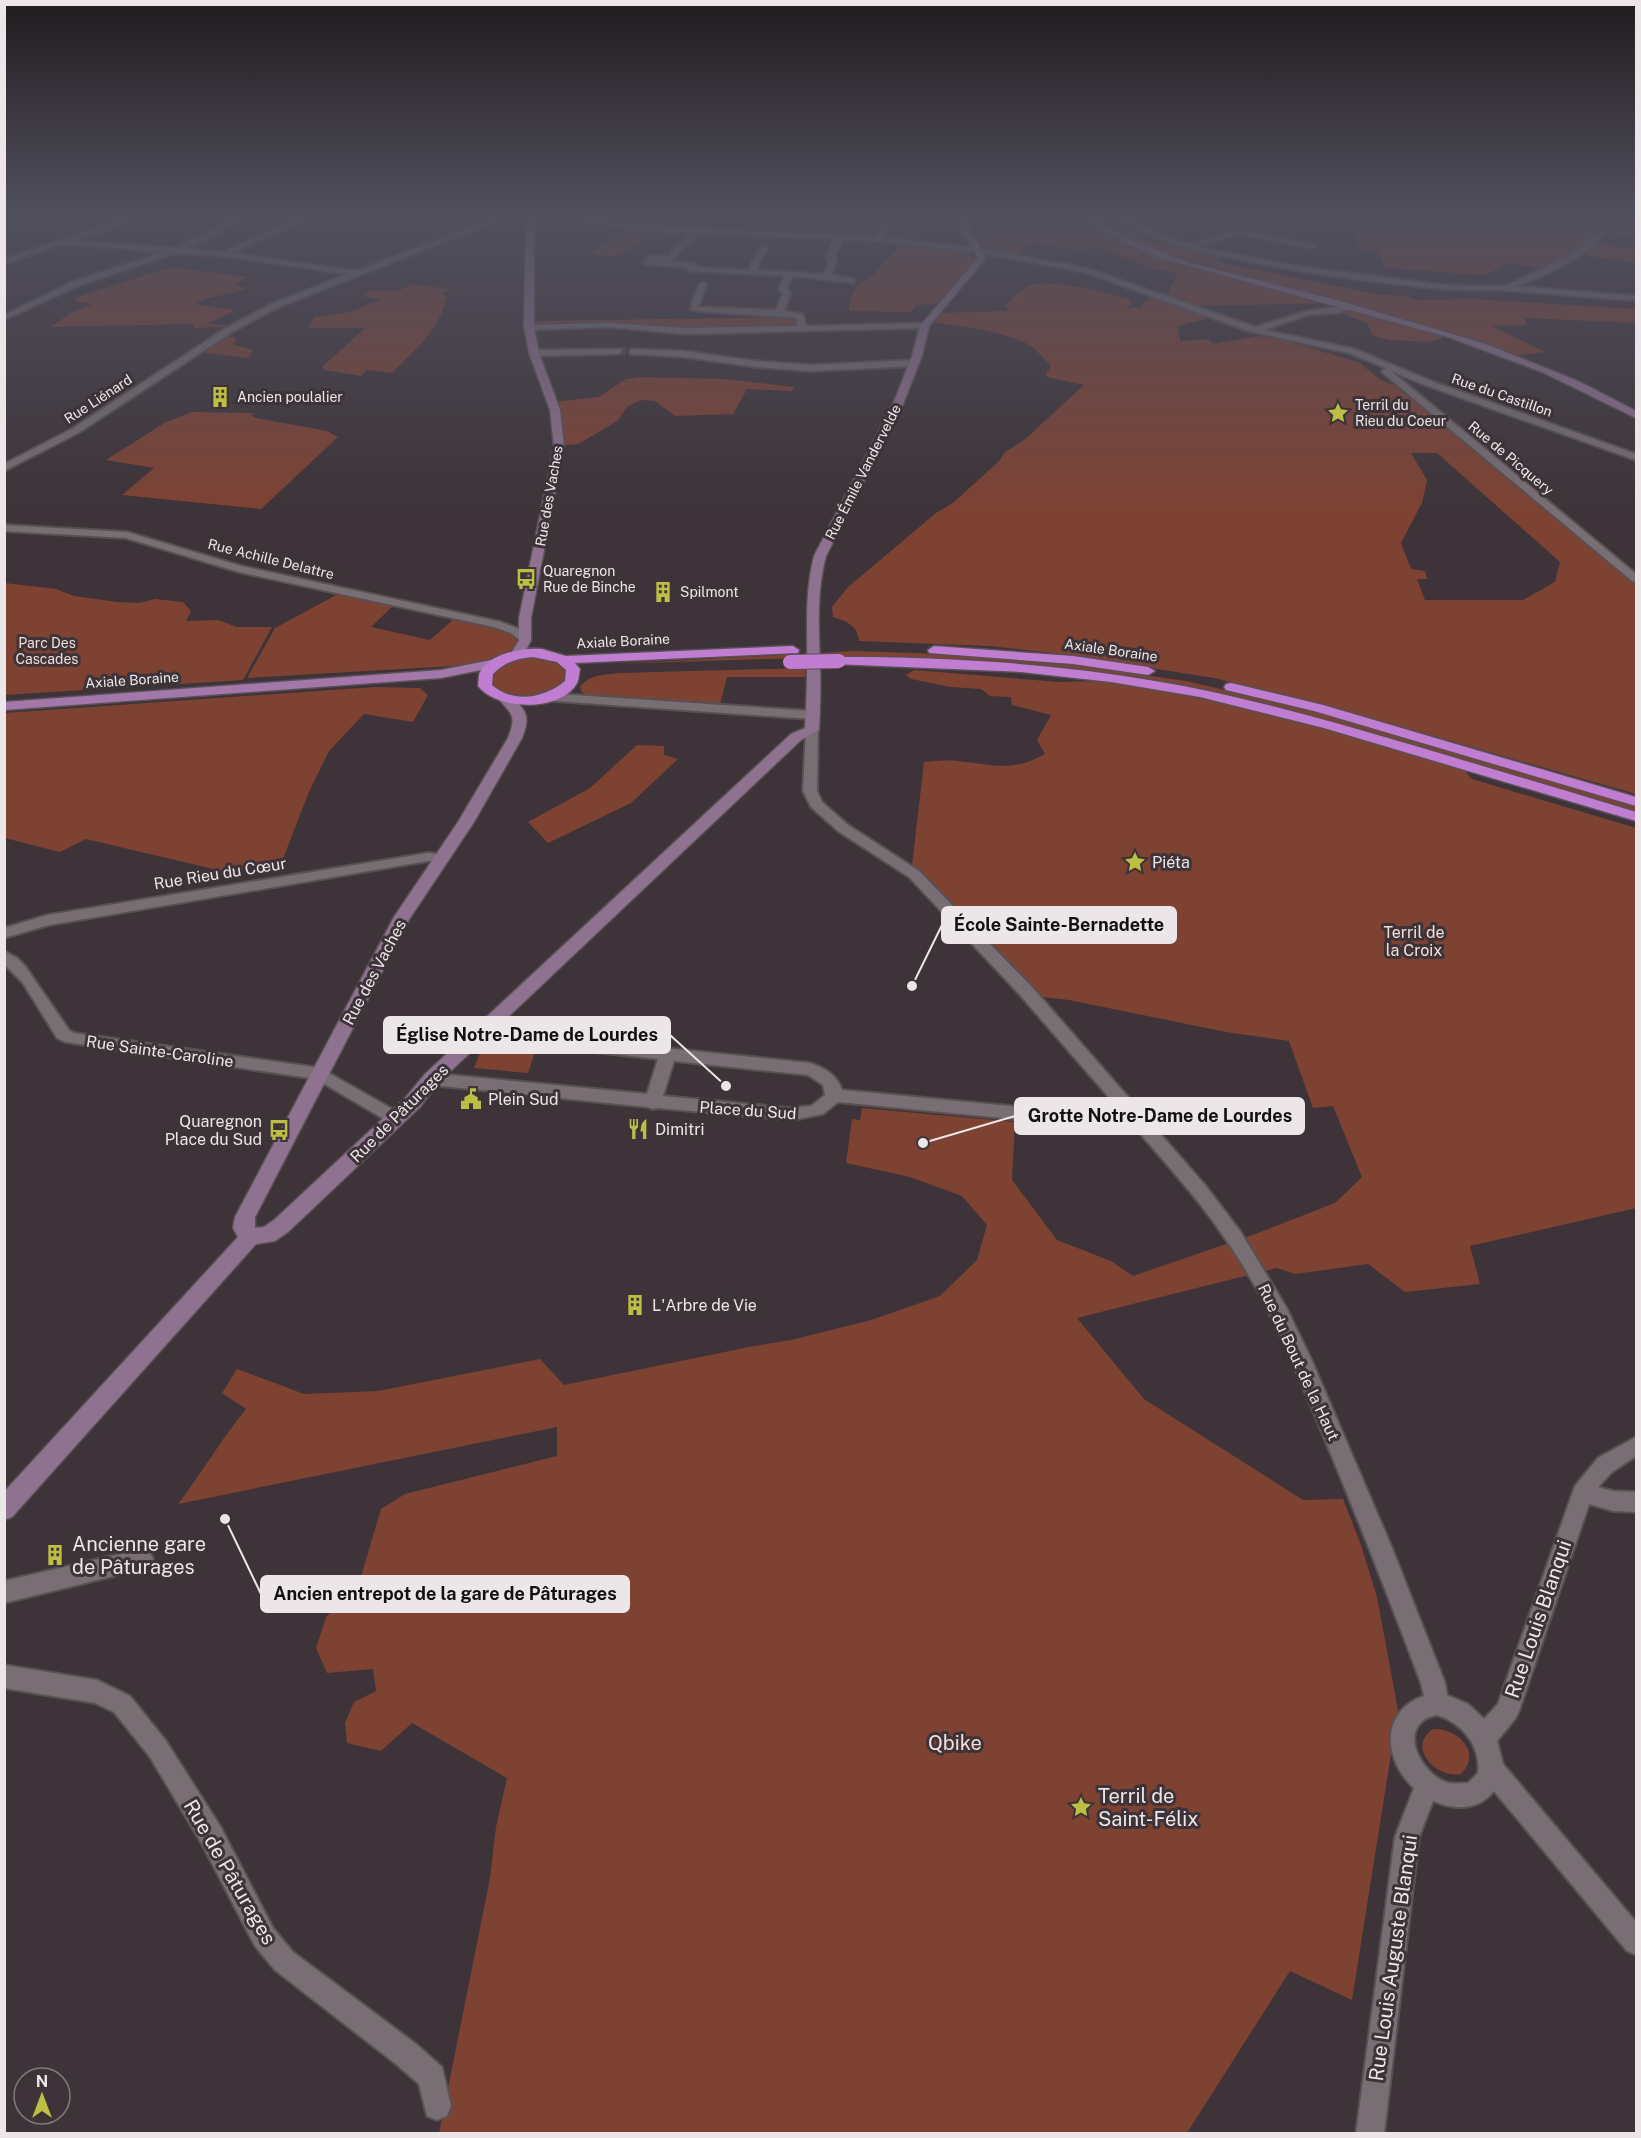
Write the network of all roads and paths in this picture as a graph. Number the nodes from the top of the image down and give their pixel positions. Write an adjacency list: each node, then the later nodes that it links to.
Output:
1 (261, 314): 19 (street, Rue Liénard)
2 (529, 314): 8 (street, Rue des Vaches)
3 (784, 314): 10 (street)
4 (935, 314): 9 (street, Rue Émile Vandervelde)
5 (1209, 314): 11 (street, Rue du Castillon)
6 (1309, 314): 11 (street)
7 (1379, 314): 17 (street)
8 (529, 323): 10 (street); 14 (street, Rue des Vaches)
9 (925, 326): 10 (street); 16 (street, Rue Émile Vandervelde)
10 (802, 328)
11 (1255, 330): 15 (street, Rue du Castillon)
12 (618, 351): 14 (street)
13 (633, 352): 16 (street)
14 (534, 353): 22 (street, Rue des Vaches)
15 (1367, 358): 18 (street, Rue du Castillon); 21 (street, Rue de Picquery)
16 (914, 363): 37 (street, Rue Émile Vandervelde)
17 (1636, 415)
18 (1636, 457)
19 (4, 468)
20 (4, 528): 22 (street, Rue Achille Delattre)
21 (1636, 579)
22 (525, 640): 23 (street); 24 (street, Rue des Vaches)
23 (545, 654): 24 (highway, Axiale Boraine); 27 (highway, Axiale Boraine)
24 (517, 655): 28 (highway, Axiale Boraine)
25 (839, 655): 26 (highway, Axiale Boraine, bridge); 38 (highway, Axiale Boraine); 39 (highway, Axiale Boraine)
26 (792, 656): 27 (highway, Axiale Boraine); 30 (highway, Axiale Boraine)
27 (564, 660): 30 (highway, Axiale Boraine)
28 (496, 663): 29 (main road, Axiale Boraine); 31 (highway)
29 (441, 674): 31 (main road, Axiale Boraine); 35 (main road, Axiale Boraine)
30 (570, 682): 33 (highway, Axiale Boraine); 34 (street)
31 (484, 684): 32 (highway, Axiale Boraine)
32 (505, 698): 33 (highway, Axiale Boraine); 36 (street)
33 (539, 698): 34 (street); 36 (street)
34 (577, 699): 37 (street)
35 (4, 706)
36 (519, 712): 40 (street, Rue des Vaches)
37 (811, 722): 43 (street, Rue de Pâturages); 50 (street, Rue du Bout de la Haut)
38 (1636, 802)
39 (1636, 817)
40 (442, 858): 41 (street, Rue Rieu du Cœur); 45 (street, Rue des Vaches)
41 (4, 933)
42 (4, 956): 45 (street, Rue Sainte-Caroline)
43 (479, 1035): 44 (street); 46 (street, Rue de Pâturages)
44 (667, 1055): 47 (street); 48 (street)
45 (320, 1074): 49 (street); 51 (street, Rue des Vaches)
46 (431, 1079): 48 (street, Place du Sud); 49 (street, Rue de Pâturages)
47 (832, 1096): 48 (street, Place du Sud); 50 (street)
48 (653, 1103)
49 (395, 1118): 51 (street, Rue de Pâturages)
50 (1143, 1125): 59 (street, Rue du Bout de la Haut)
51 (250, 1237): 55 (street)
52 (1636, 1446): 53 (street, Rue Louis Blanqui)
53 (1582, 1493): 54 (street); 60 (street, Rue Louis Blanqui)
54 (1636, 1502)
55 (4, 1509)
56 (142, 1558): 57 (street)
57 (4, 1592)
58 (4, 1676): 64 (street, Rue de Pâturages)
59 (1437, 1703): 60 (street); 62 (street)
60 (1483, 1738): 61 (street)
61 (1491, 1769): 62 (street); 63 (street)
62 (1427, 1785): 65 (street, Rue Louis Auguste Blanqui)
63 (1636, 1942)
64 (437, 2106)
65 (1370, 2133)

